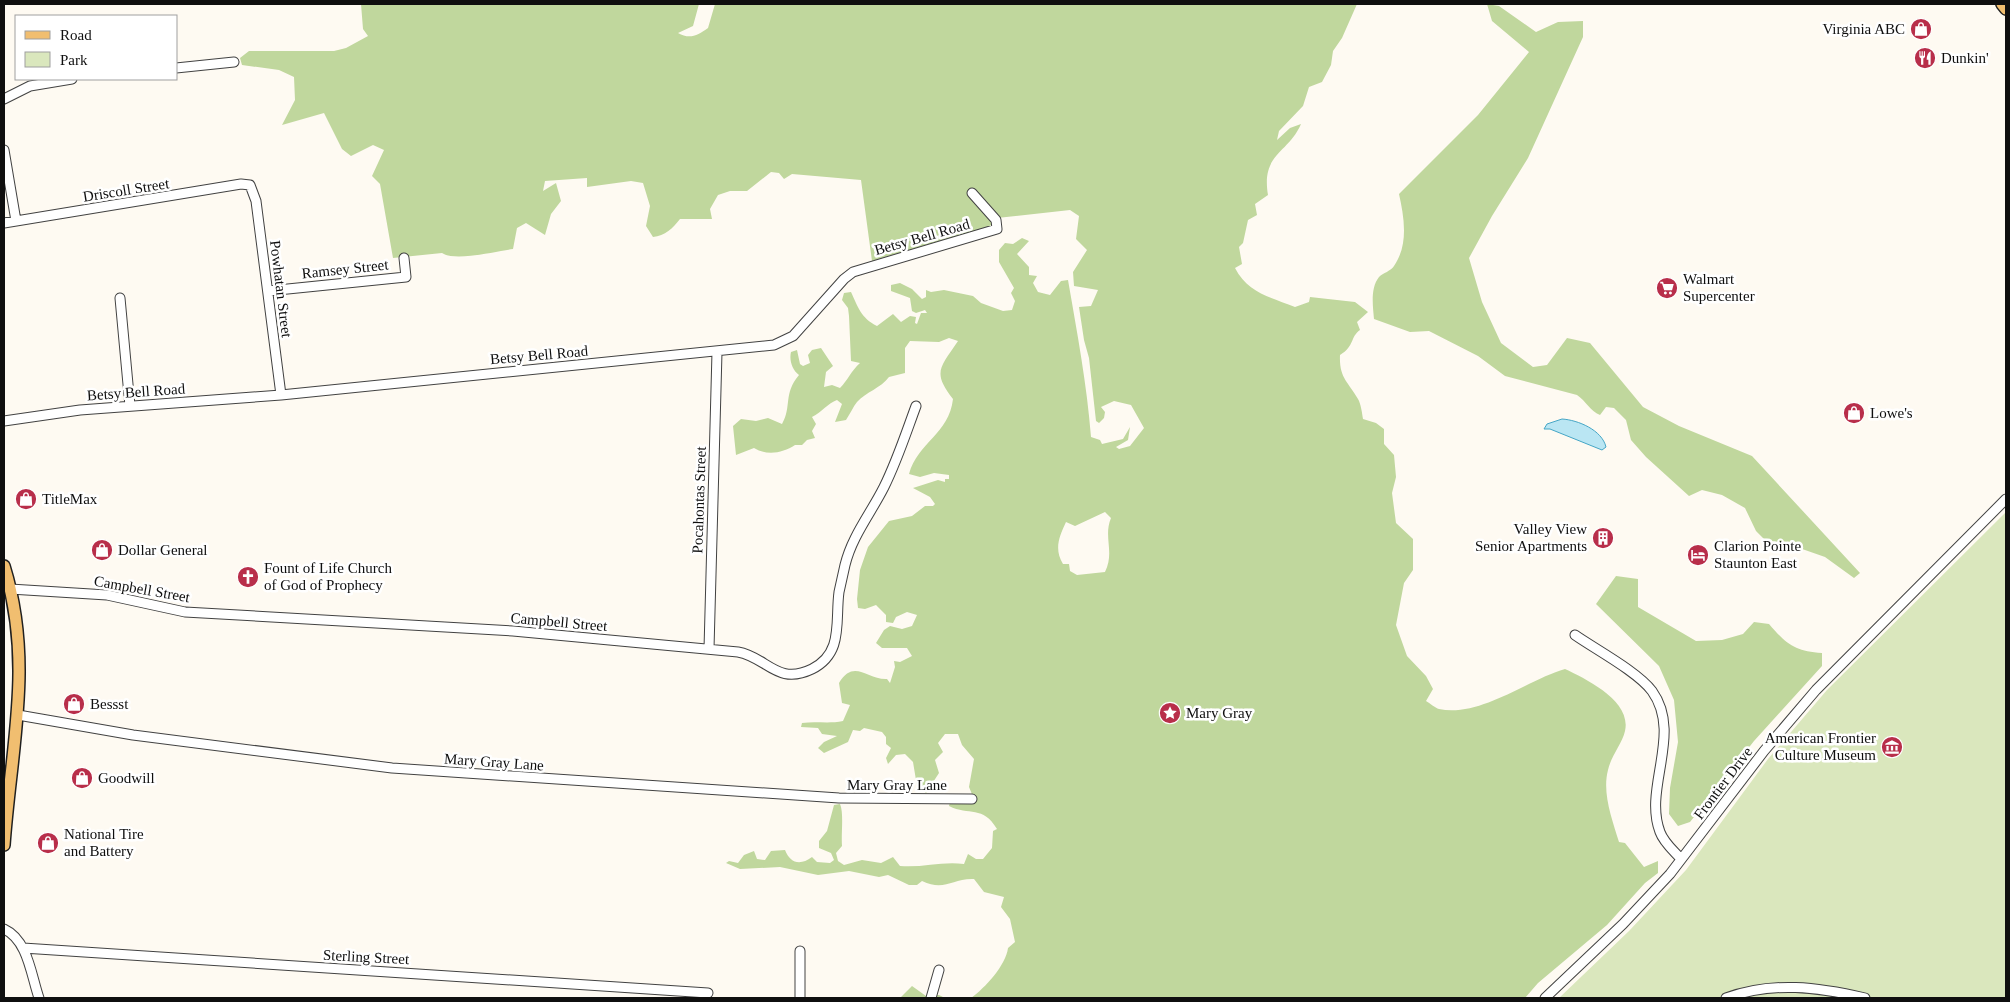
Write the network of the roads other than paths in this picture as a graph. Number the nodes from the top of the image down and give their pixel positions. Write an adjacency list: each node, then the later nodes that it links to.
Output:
1 (2002, 4): 2 (main road)
2 (2006, 9)
3 (234, 62): 4 (street)
4 (178, 68)
5 (66, 80): 6 (street)
6 (4, 99)
7 (4, 150): 10 (street)
8 (252, 186): 10 (street, Driscoll Street); 13 (street, Powhatan Street)
9 (972, 193): 15 (street, Betsy Bell Road)
10 (16, 221): 11 (street, Driscoll Street)
11 (4, 223)
12 (404, 258): 13 (street, Ramsey Street)
13 (268, 291): 16 (street, Powhatan Street)
14 (120, 298): 17 (street)
15 (717, 352): 16 (street, Betsy Bell Road); 24 (street, Pocahontas Street)
16 (281, 396): 17 (street, Betsy Bell Road)
17 (130, 406): 19 (street, Betsy Bell Road)
18 (916, 406): 24 (street, Campbell Street)
19 (4, 421)
20 (2006, 499): 28 (street, Frontier Drive)
21 (5, 573): 22 (main road)
22 (10, 589): 24 (street, Campbell Street); 25 (main road)
23 (1575, 635): 28 (street)
24 (709, 649)
25 (18, 715): 26 (street, Mary Gray Lane); 27 (main road)
26 (972, 799)
27 (4, 845)
28 (1681, 859): 37 (street, Frontier Drive)
29 (4, 929): 30 (street)
30 (23, 948): 33 (street, Sterling Street); 34 (street)
31 (800, 951): 35 (street)
32 (939, 970): 36 (street)
33 (708, 993)
34 (39, 998)
35 (800, 998)
36 (931, 998)
37 (1545, 998)
38 (1726, 998): 39 (street)
39 (1865, 998)

